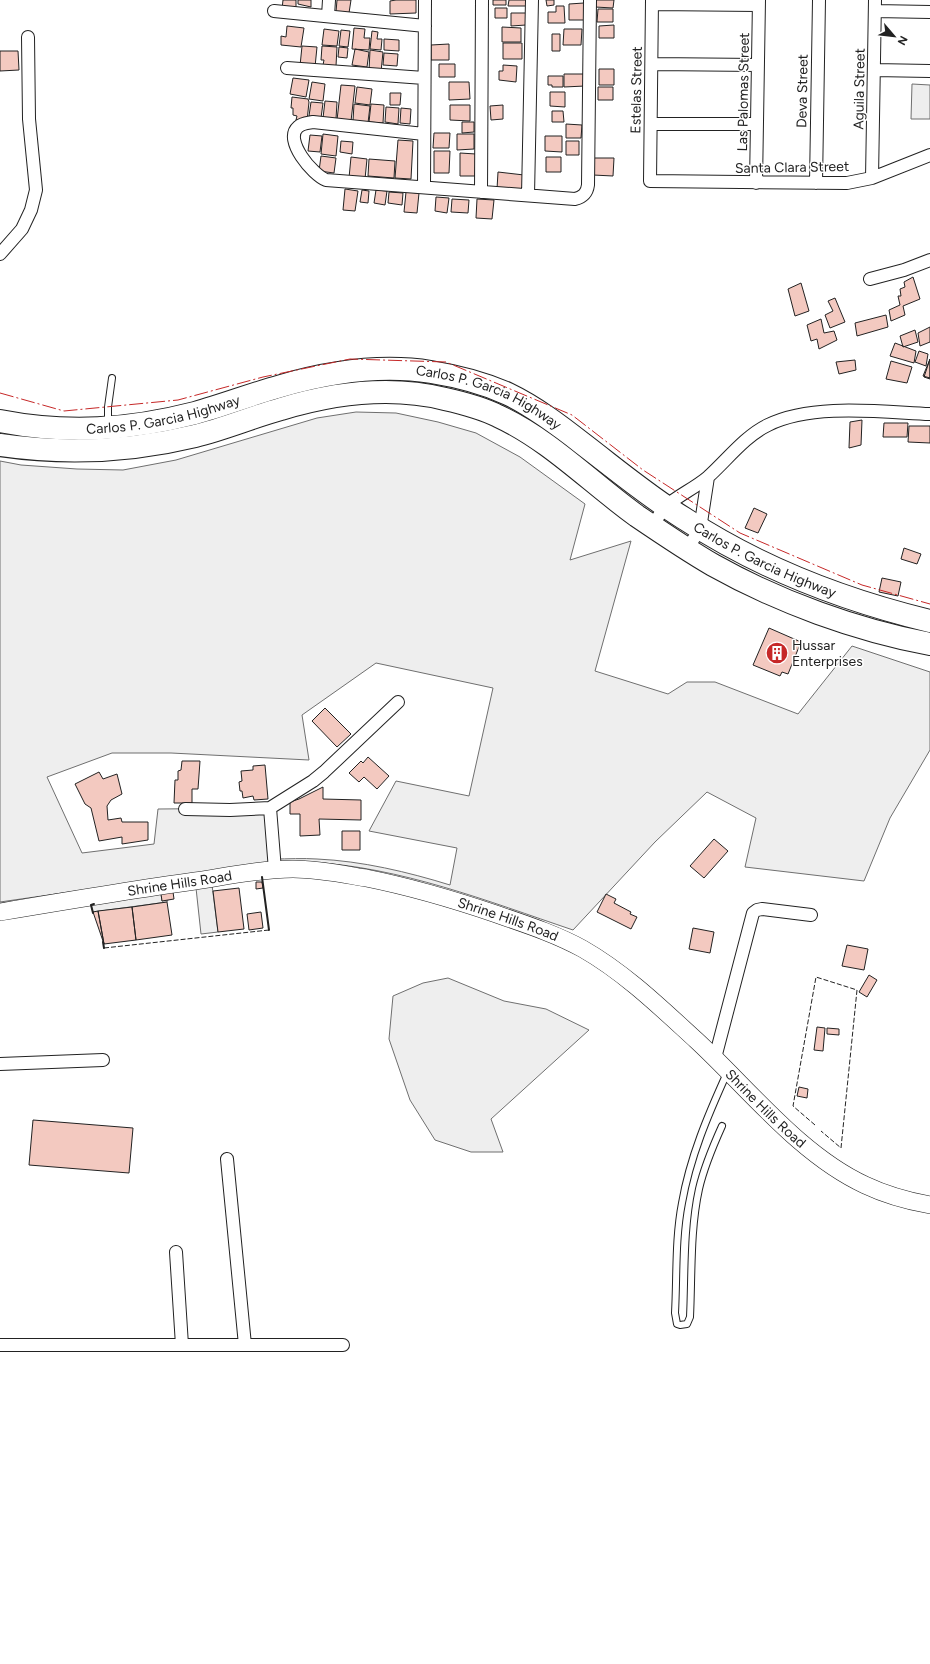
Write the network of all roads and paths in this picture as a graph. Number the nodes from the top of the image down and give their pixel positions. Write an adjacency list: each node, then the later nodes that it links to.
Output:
1 (329, 0): 12 (street)
2 (425, 0): 13 (street)
3 (482, 0): 30 (street)
4 (532, 0): 31 (street)
5 (590, 0): 31 (street)
6 (819, 0): 28 (street, Deva Street)
7 (652, 2): 8 (street); 15 (street, Estelas Street)
8 (758, 3): 16 (street, Las Palomas Street)
9 (875, 6): 11 (street); 18 (street, Aguila Street)
10 (274, 10): 12 (street)
11 (930, 12)
12 (328, 16): 13 (street)
13 (425, 26): 20 (street)
14 (28, 37): 32 (street)
15 (652, 64): 16 (street); 21 (street, Estelas Street)
16 (758, 65): 22 (street, Las Palomas Street)
17 (287, 68): 20 (street)
18 (874, 70): 19 (street); 25 (street, Aguila Street)
19 (930, 71)
20 (424, 78): 23 (street)
21 (651, 124): 22 (street); 26 (street, Estelas Street)
22 (757, 124): 27 (street, Las Palomas Street)
23 (424, 134): 29 (street); 29 (street)
24 (930, 155): 25 (street, Santa Clara Street)
25 (872, 178): 28 (street, Santa Clara Street)
26 (650, 181): 27 (street, Santa Clara Street)
27 (756, 183): 28 (street, Santa Clara Street)
28 (816, 183)
29 (424, 187): 30 (street)
30 (480, 192): 31 (street)
31 (528, 195)
32 (0, 254)
33 (930, 260): 34 (street)
34 (870, 280)
35 (112, 378): 38 (lane)
36 (930, 414): 40 (street)
37 (0, 421): 38 (highway, Carlos P. Garcia Highway)
38 (108, 440): 39 (highway, Carlos P. Garcia Highway); 41 (highway, Carlos P. Garcia Highway); 42 (highway, Carlos P. Garcia Highway)
39 (0, 445)
40 (708, 477): 41 (street); 43 (street)
41 (665, 507): 42 (street); 43 (highway, Carlos P. Garcia Highway)
42 (652, 526): 44 (highway, Carlos P. Garcia Highway)
43 (700, 529): 44 (street); 45 (highway, Carlos P. Garcia Highway)
44 (687, 549): 46 (highway, Carlos P. Garcia Highway)
45 (930, 621)
46 (930, 644)
47 (398, 702): 48 (street)
48 (270, 808): 49 (street); 50 (street)
49 (185, 809)
50 (275, 870): 51 (street, Shrine Hills Road); 53 (street, Shrine Hills Road)
51 (0, 912)
52 (811, 915): 53 (street)
53 (715, 1058): 56 (street, Shrine Hills Road)
54 (103, 1060): 55 (street)
55 (0, 1064)
56 (728, 1072): 57 (lane); 59 (street, Shrine Hills Road)
57 (722, 1126)
58 (226, 1159): 63 (street)
59 (930, 1205)
60 (176, 1252): 62 (street)
61 (0, 1345): 62 (street)
62 (182, 1345): 63 (street)
63 (246, 1345): 64 (street)
64 (343, 1345)

